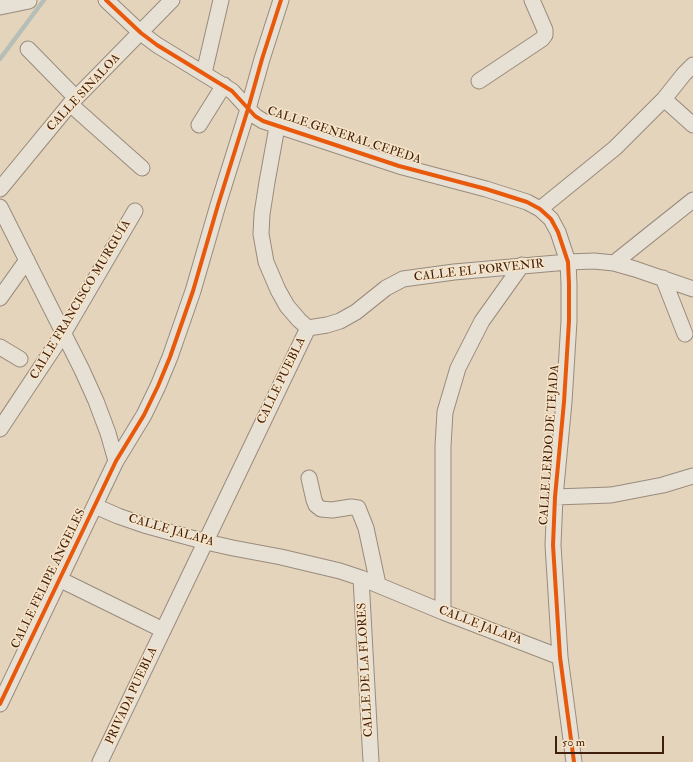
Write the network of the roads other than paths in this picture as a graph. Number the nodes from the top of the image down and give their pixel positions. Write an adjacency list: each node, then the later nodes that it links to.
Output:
1 (106, 0): 8 (street, CALLE GENERAL CEPEDA)
2 (172, 0): 8 (street, CALLE SINALOA)
3 (221, 0): 11 (street)
4 (281, 0): 16 (street)
5 (532, 0): 12 (street)
6 (29, 1): 7 (street)
7 (0, 7)
8 (141, 33): 11 (street, CALLE GENERAL CEPEDA); 15 (street, CALLE SINALOA)
9 (28, 49): 15 (street)
10 (693, 65): 14 (street)
11 (204, 73): 13 (street, CALLE GENERAL CEPEDA)
12 (479, 82)
13 (224, 85): 16 (street, CALLE GENERAL CEPEDA); 17 (street)
14 (664, 99): 18 (street); 24 (street)
15 (73, 101): 20 (street); 21 (street, CALLE SINALOA)
16 (248, 109): 19 (street, CALLE GENERAL CEPEDA); 39 (street)
17 (199, 125)
18 (693, 125)
19 (277, 126): 24 (street, CALLE GENERAL CEPEDA); 33 (street, CALLE PUEBLA)
20 (142, 168)
21 (0, 189)
22 (693, 200): 28 (street)
23 (0, 207): 26 (street)
24 (540, 209): 27 (street, CALLE LERDO DE TEJADA)
25 (135, 212): 34 (street, CALLE FRANCISCO MURGUÍA)
26 (27, 260): 32 (street); 34 (street)
27 (568, 262): 28 (street, CALLE EL PORVENIR); 29 (street, CALLE EL PORVENIR); 42 (street, CALLE LERDO DE TEJADA)
28 (614, 263): 30 (street, CALLE EL PORVENIR)
29 (522, 265): 33 (street, CALLE EL PORVENIR); 48 (street)
30 (663, 278): 31 (street, CALLE EL PORVENIR); 35 (street)
31 (693, 289)
32 (0, 298)
33 (308, 328): 44 (street, CALLE PUEBLA)
34 (63, 334): 38 (street, CALLE FRANCISCO MURGUÍA); 39 (street)
35 (685, 334)
36 (0, 347): 37 (street)
37 (20, 359)
38 (0, 429)
39 (116, 461): 43 (street)
40 (693, 476): 42 (street)
41 (308, 478): 47 (street)
42 (555, 498): 50 (street, CALLE LERDO DE TEJADA)
43 (95, 506): 44 (street, CALLE JALAPA); 46 (street, CALLE FELIPE ÁNGELES)
44 (206, 542): 45 (street, CALLE JALAPA); 49 (street, CALLE PUEBLA)
45 (361, 578): 47 (street, CALLE JALAPA); 53 (street, CALLE DE LA FLORES)
46 (59, 579): 49 (street); 51 (street, CALLE FELIPE ÁNGELES)
47 (378, 584): 48 (street, CALLE JALAPA)
48 (443, 612): 50 (street, CALLE JALAPA)
49 (163, 630): 52 (street, PRIVADA PUEBLA)
50 (560, 657): 54 (street, CALLE LERDO DE TEJADA)
51 (0, 704)
52 (100, 762)
53 (371, 762)
54 (574, 762)

